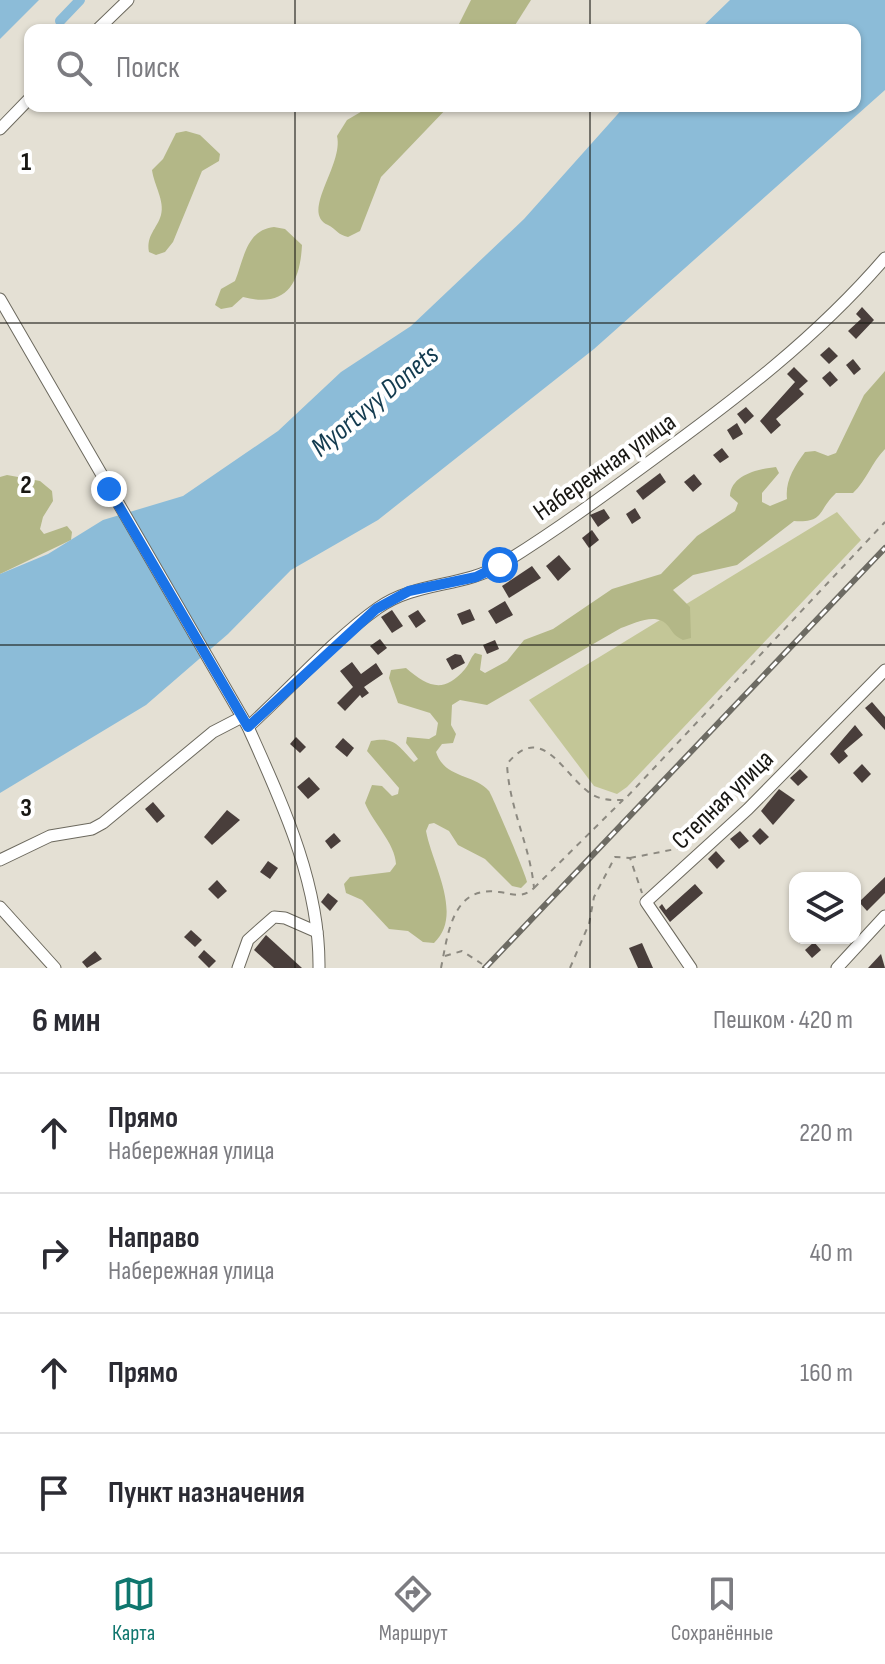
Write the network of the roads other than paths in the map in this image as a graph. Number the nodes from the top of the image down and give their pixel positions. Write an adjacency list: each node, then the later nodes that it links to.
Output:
1 (128, 0): 2 (street)
2 (103, 24)
3 (24, 104): 4 (street)
4 (0, 129)
5 (883, 264): 8 (street, Набережная улица)
6 (0, 299): 8 (street)
7 (885, 670): 16 (street, Степная улица)
8 (245, 722): 9 (street, Набережная улица); 12 (street)
9 (0, 860)
10 (0, 907): 13 (street)
11 (885, 916): 17 (street)
12 (317, 932): 14 (street); 15 (street)
13 (55, 968)
14 (238, 968)
15 (319, 968)
16 (691, 968)
17 (837, 968)

